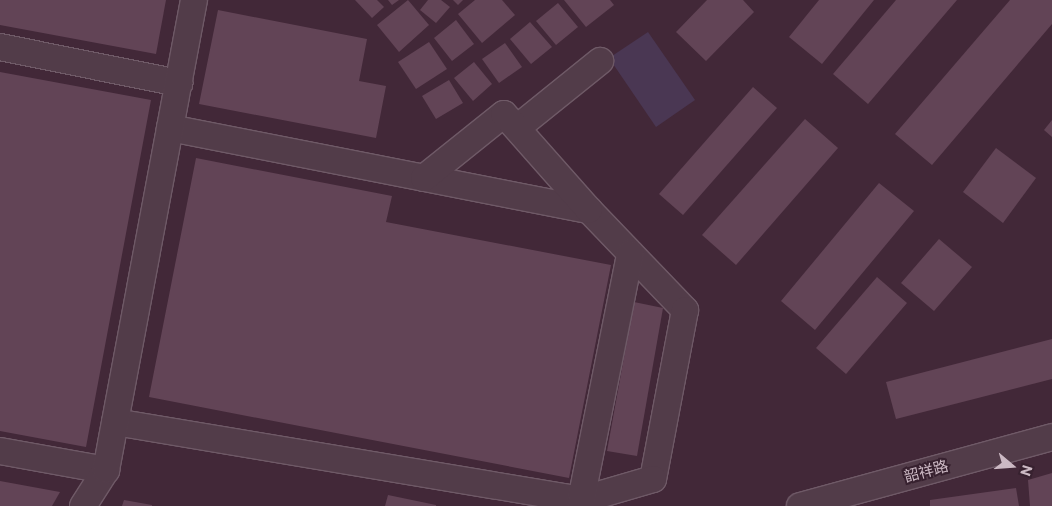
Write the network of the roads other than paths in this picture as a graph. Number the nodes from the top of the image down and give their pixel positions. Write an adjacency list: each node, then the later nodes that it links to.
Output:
1 (194, 0): 4 (street)
2 (0, 47): 4 (street)
3 (600, 60): 6 (street)
4 (179, 83): 5 (street)
5 (170, 128): 7 (street); 10 (street)
6 (517, 128): 7 (street); 8 (street)
7 (424, 178): 8 (street)
8 (589, 210): 9 (street)
9 (630, 254): 14 (street); 14 (street)
10 (115, 422): 13 (street); 14 (street)
11 (1052, 437): 16 (street, 韶祥路)
12 (0, 451): 13 (street)
13 (106, 470): 15 (street)
14 (582, 500)
15 (83, 506)
16 (800, 506)

